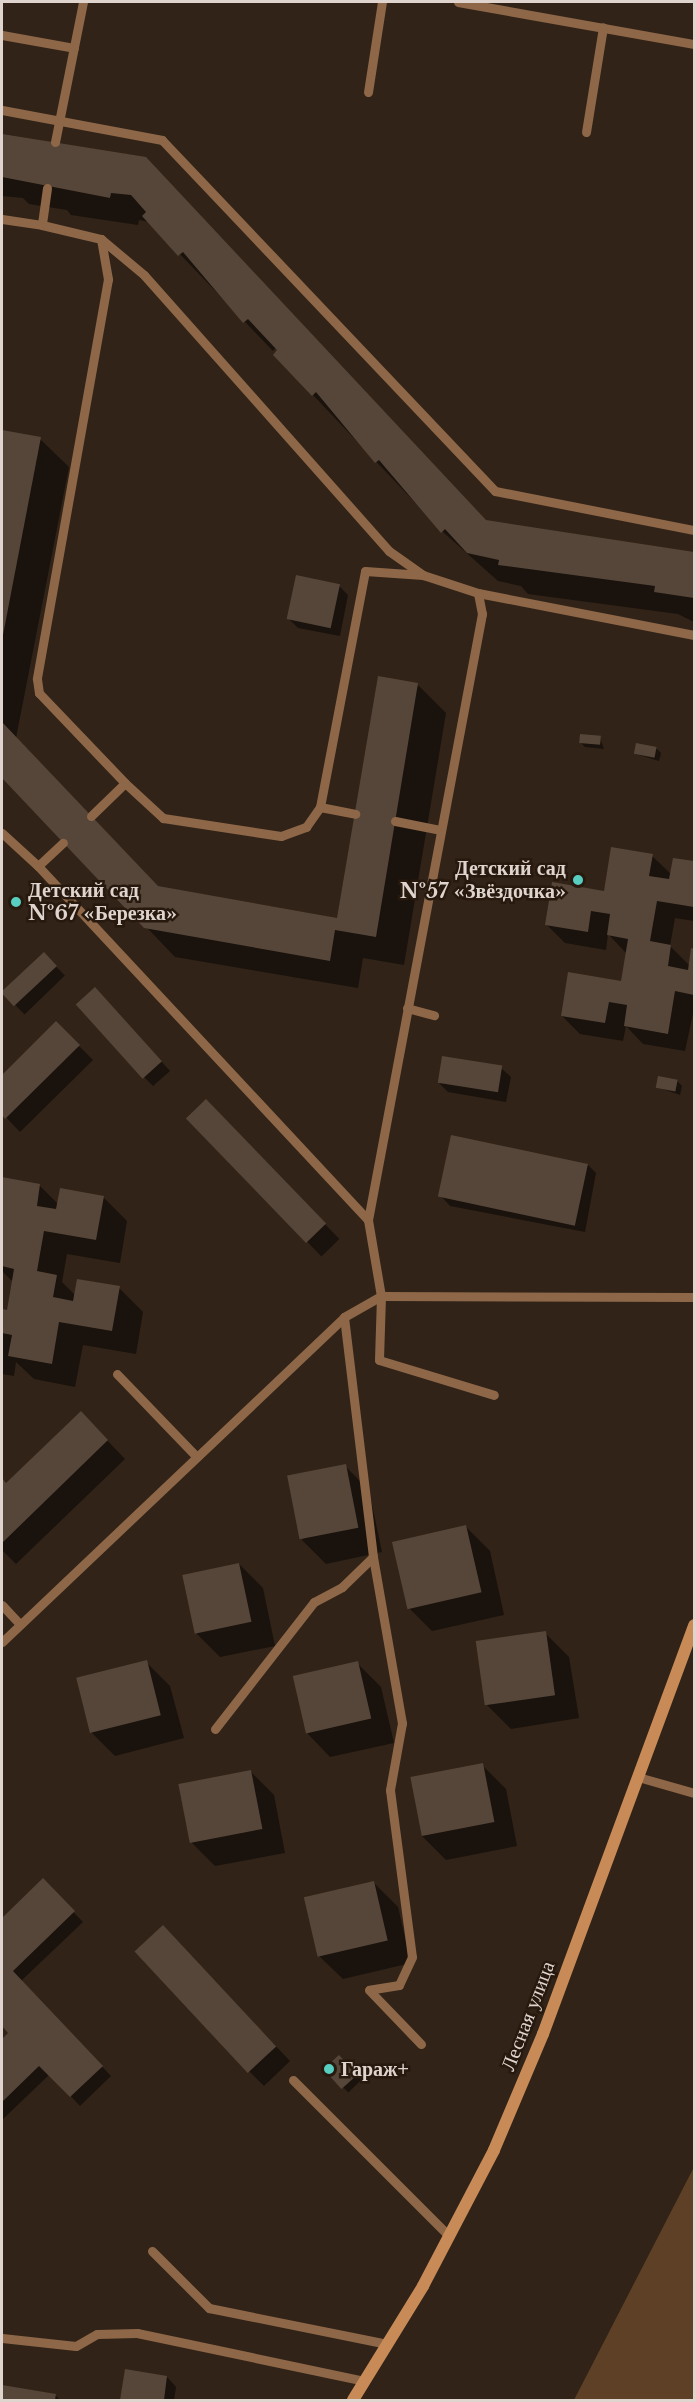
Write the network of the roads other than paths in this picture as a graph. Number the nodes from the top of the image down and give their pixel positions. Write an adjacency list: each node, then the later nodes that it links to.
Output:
1 (83, 2): 7 (lane)
2 (382, 2): 8 (lane)
3 (459, 2): 4 (lane)
4 (603, 27): 6 (lane); 11 (lane)
5 (2, 35): 7 (lane)
6 (694, 44)
7 (74, 48): 10 (lane)
8 (368, 92)
9 (2, 110): 10 (lane)
10 (60, 120): 12 (lane); 17 (lane)
11 (586, 132)
12 (55, 142)
13 (47, 188): 15 (lane)
14 (2, 219): 15 (lane)
15 (42, 225): 16 (lane)
16 (101, 239): 18 (lane); 21 (lane)
17 (694, 530)
18 (423, 575): 19 (lane); 22 (lane)
19 (478, 593): 20 (lane); 26 (lane)
20 (694, 635)
21 (125, 783): 22 (lane); 24 (lane)
22 (320, 807): 23 (lane)
23 (355, 814)
24 (91, 816)
25 (395, 821): 26 (lane)
26 (441, 830): 30 (lane)
27 (2, 833): 29 (lane)
28 (63, 843): 29 (lane)
29 (38, 866): 32 (lane)
30 (407, 1008): 31 (lane); 32 (lane)
31 (434, 1015)
32 (368, 1220): 33 (lane)
33 (381, 1296): 34 (lane); 35 (lane); 37 (lane)
34 (694, 1297)
35 (345, 1317): 38 (lane); 39 (lane)
36 (117, 1374): 38 (lane)
37 (494, 1395)
38 (197, 1457): 41 (lane)
39 (373, 1557): 44 (lane); 47 (lane)
40 (2, 1605): 41 (lane)
41 (20, 1624): 43 (lane)
42 (694, 1625): 45 (main road, Лесная улица)
43 (2, 1642)
44 (215, 1729)
45 (638, 1777): 46 (lane); 49 (main road, Лесная улица)
46 (694, 1793)
47 (422, 2044)
48 (292, 2080): 49 (lane)
49 (449, 2236): 52 (main road, Лесная улица)
50 (152, 2251): 52 (lane)
51 (2, 2338): 53 (lane)
52 (387, 2344): 53 (main road, Лесная улица)
53 (364, 2380): 54 (main road, Лесная улица)
54 (353, 2400)

